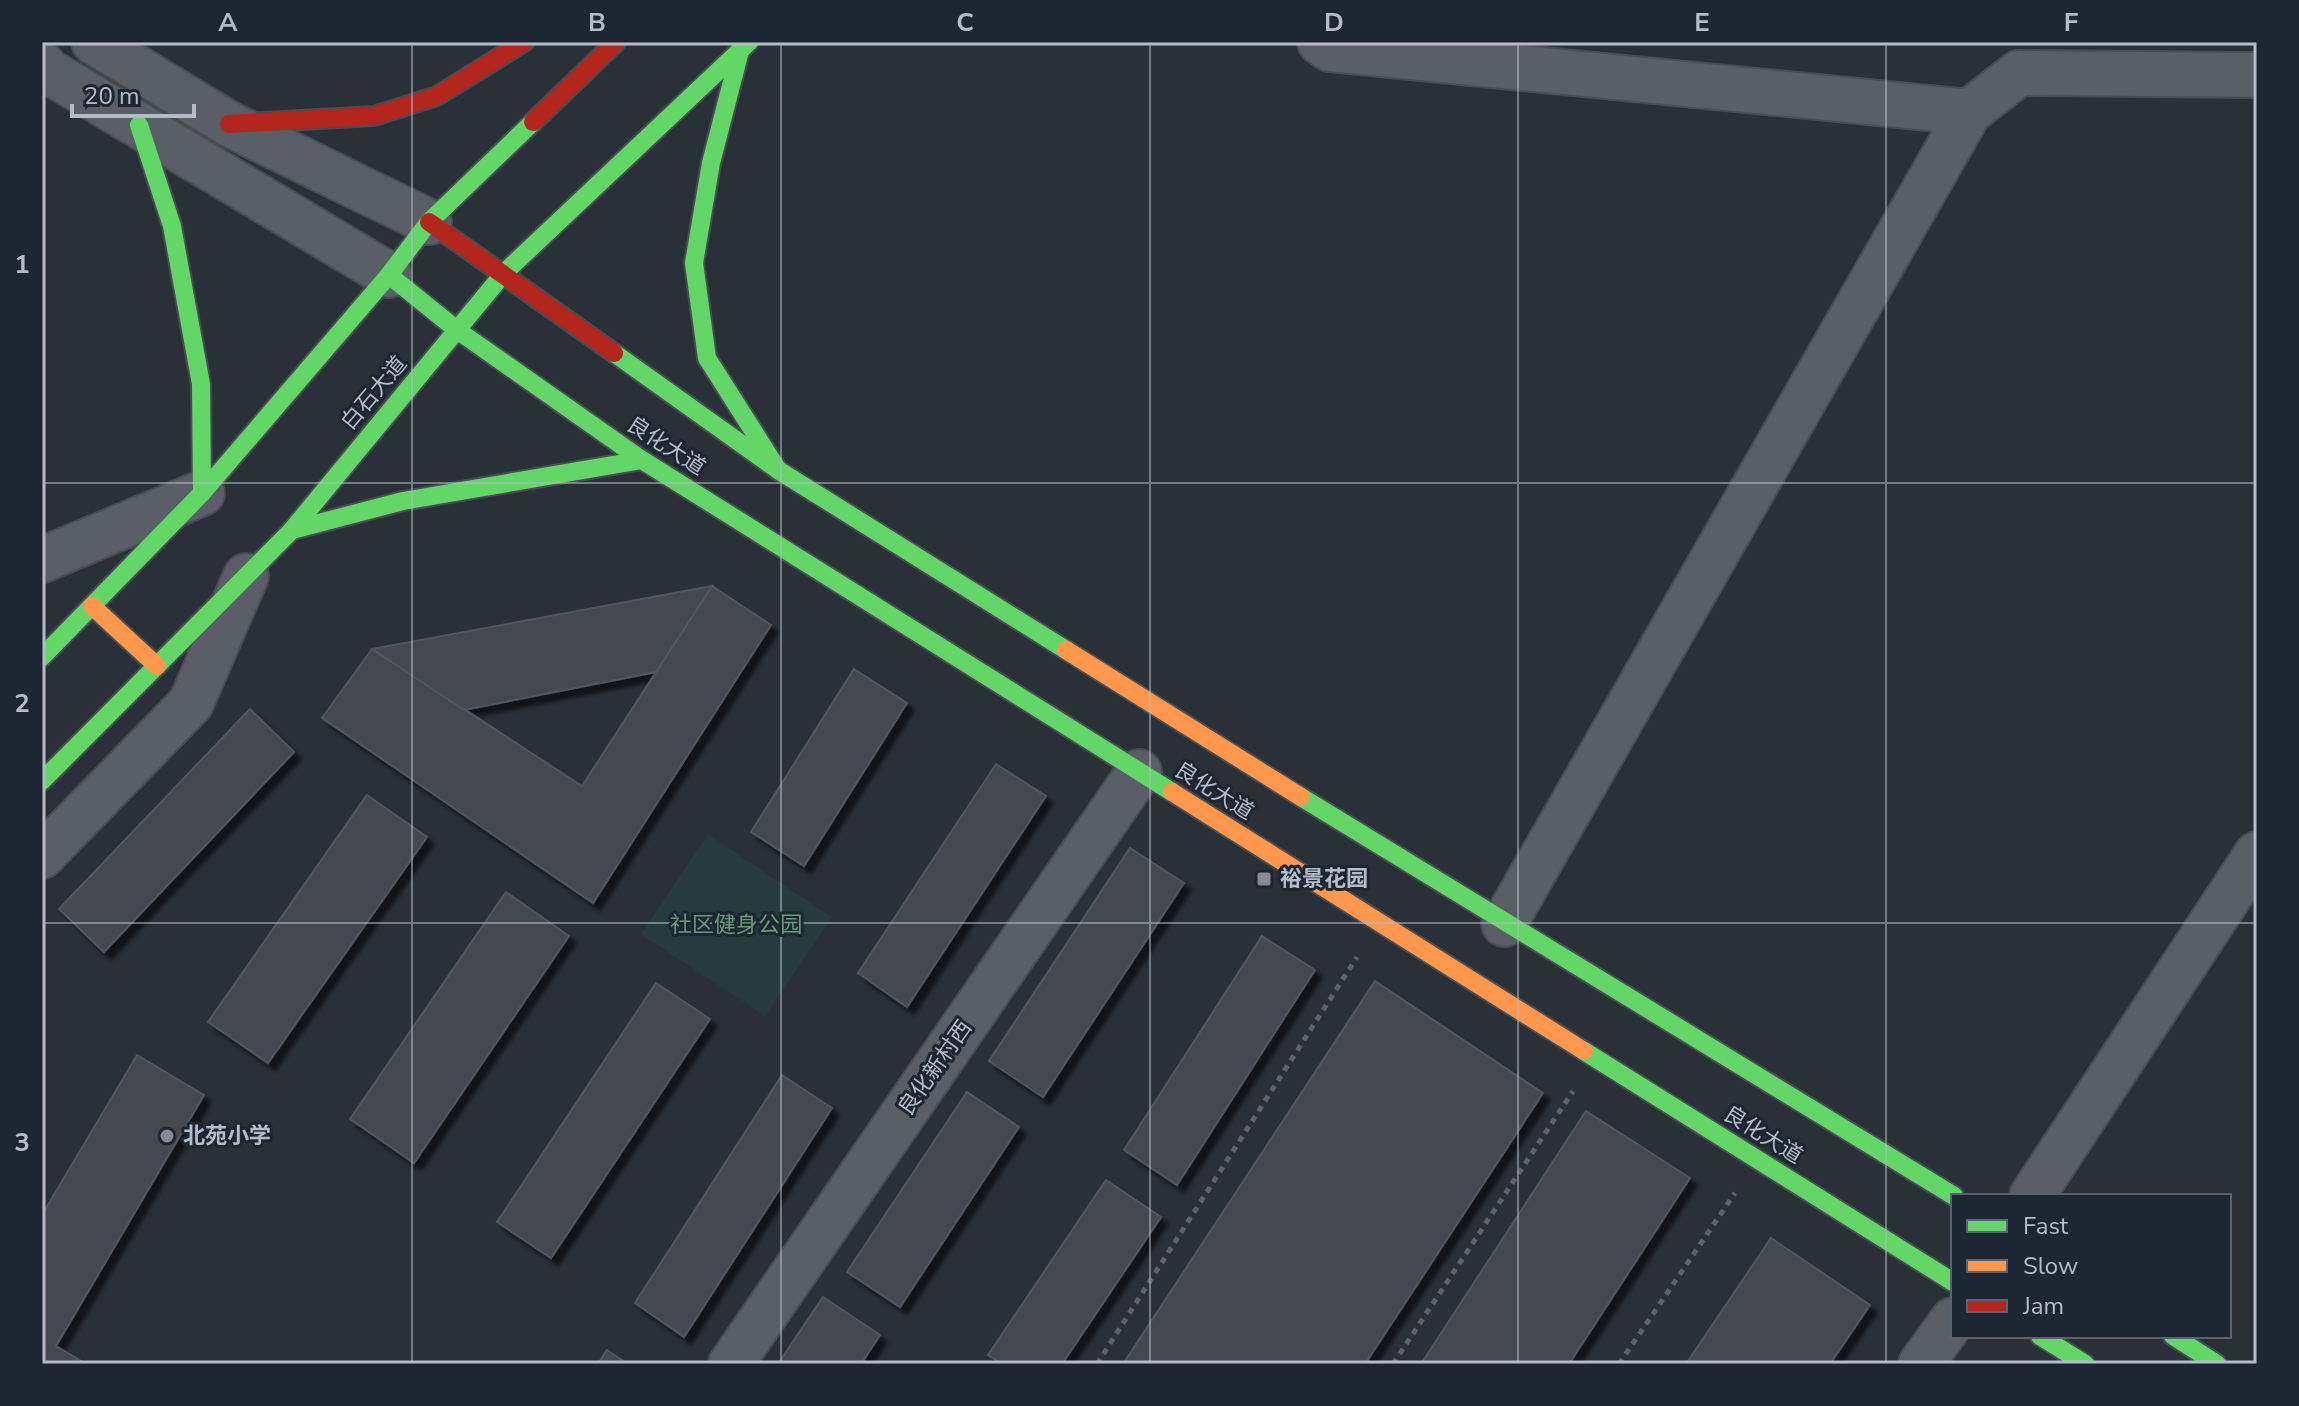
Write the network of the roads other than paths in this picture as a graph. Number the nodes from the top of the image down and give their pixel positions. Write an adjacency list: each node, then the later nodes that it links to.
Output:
1 (94, 42): 9 (street)
2 (524, 42): 9 (street)
3 (616, 42): 11 (street)
4 (1320, 42): 8 (street)
5 (744, 46): 12 (street, 白石大道); 16 (street)
6 (42, 64): 10 (street)
7 (2257, 75): 8 (street)
8 (1969, 112): 28 (street)
9 (229, 124): 11 (street)
10 (139, 125): 13 (street); 17 (street)
11 (429, 222): 12 (street, 良化大道); 13 (street)
12 (504, 273): 14 (street, 白石大道); 16 (street, 良化大道)
13 (389, 275): 14 (street, 良化大道); 17 (street)
14 (457, 330): 15 (street, 良化大道); 18 (street, 白石大道)
15 (642, 460): 18 (street); 24 (street, 良化大道)
16 (778, 470): 28 (street, 良化大道)
17 (202, 493): 19 (street); 21 (street)
18 (292, 530): 20 (street, 白石大道)
19 (42, 560)
20 (246, 576): 23 (street, 白石大道); 27 (street)
21 (92, 606): 22 (street); 23 (street)
22 (42, 657)
23 (157, 666): 25 (street, 白石大道)
24 (1139, 772): 31 (street, 良化大道); 35 (street, 良化新村西)
25 (42, 781)
26 (2257, 854): 30 (street)
27 (42, 856)
28 (1504, 924): 29 (street, 良化大道)
29 (1951, 1194)
30 (2033, 1194)
31 (1951, 1281)
32 (1951, 1323): 36 (street)
33 (2043, 1338): 37 (street)
34 (2176, 1338): 38 (street)
35 (731, 1364)
36 (1921, 1364)
37 (2085, 1364)
38 (2217, 1364)

